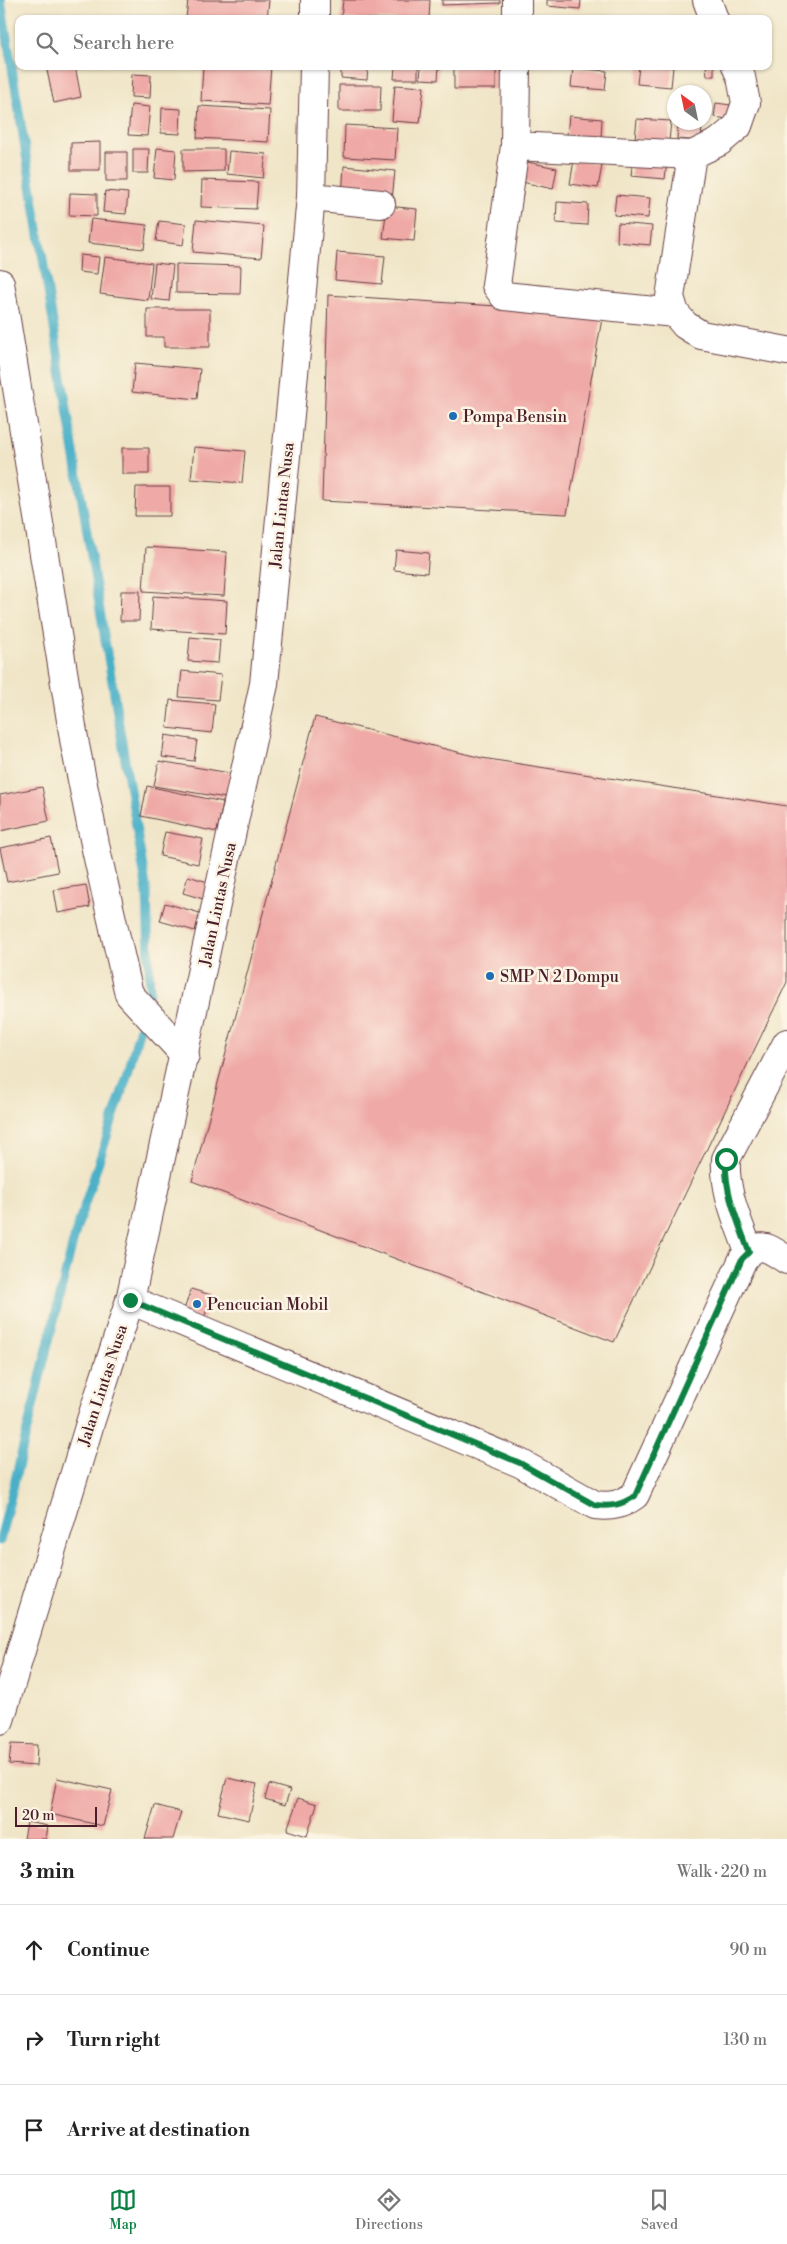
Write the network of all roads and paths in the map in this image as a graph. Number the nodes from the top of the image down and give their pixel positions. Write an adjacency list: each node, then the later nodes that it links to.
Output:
1 (316, 0): 4 (main road)
2 (517, 0): 5 (main road)
3 (707, 0): 6 (main road)
4 (315, 15)
5 (517, 15)
6 (713, 15)
7 (314, 70): 12 (main road, Jalan Lintas Nusa)
8 (516, 70): 10 (main road)
9 (737, 70): 11 (main road)
10 (515, 146): 11 (main road); 15 (main road)
11 (692, 155): 15 (main road)
12 (311, 197): 13 (main road); 18 (main road, Jalan Lintas Nusa)
13 (382, 204)
14 (0, 283): 18 (main road)
15 (675, 313): 16 (main road)
16 (787, 351)
17 (787, 1043): 19 (main road)
18 (177, 1047): 21 (main road, Jalan Lintas Nusa)
19 (749, 1252): 20 (main road); 21 (main road)
20 (787, 1260)
21 (130, 1300): 22 (main road, Jalan Lintas Nusa)
22 (0, 1720)

